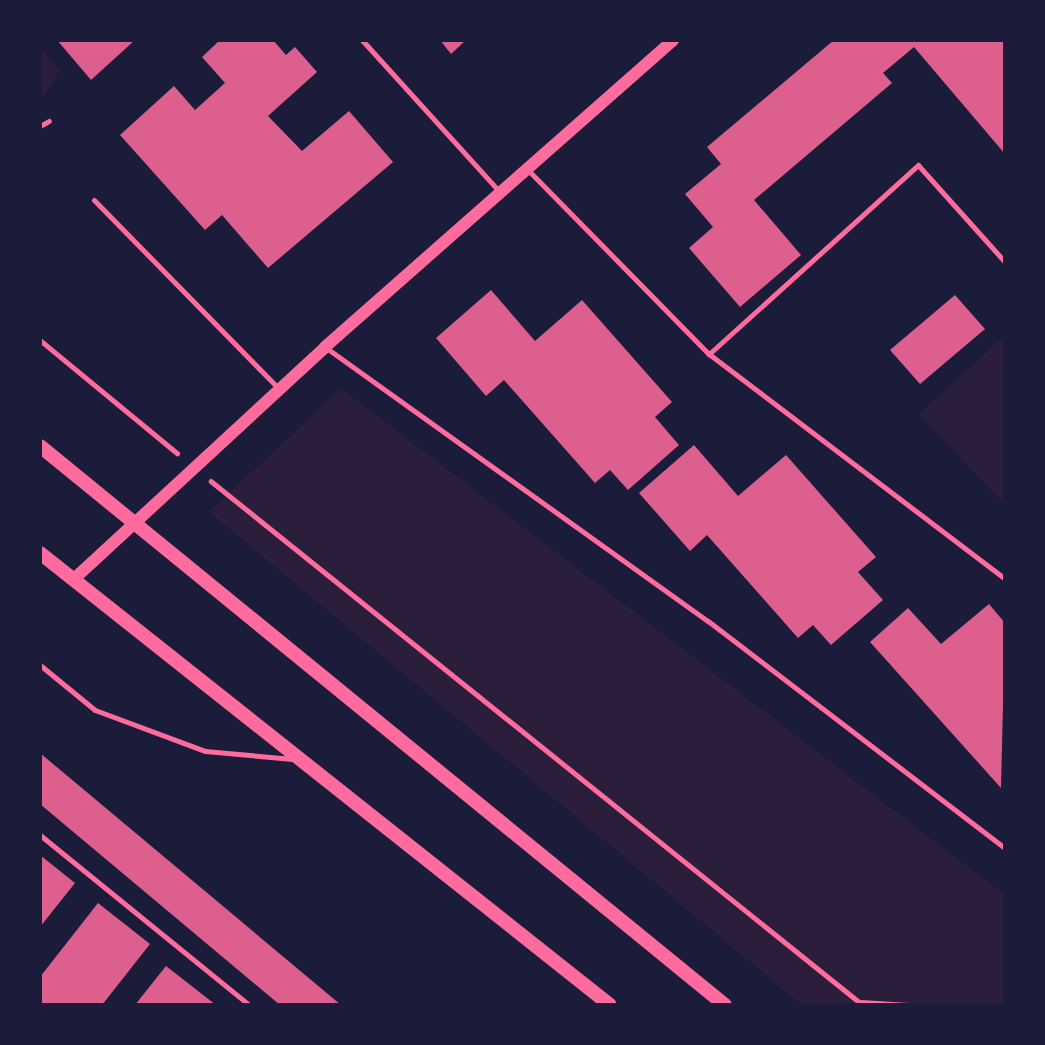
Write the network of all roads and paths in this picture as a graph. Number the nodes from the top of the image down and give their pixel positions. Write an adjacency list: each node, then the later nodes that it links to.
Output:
1 (362, 40): 6 (lane)
2 (673, 40): 5 (street)
3 (49, 121): 4 (path)
4 (40, 126)
5 (527, 169): 6 (street); 11 (lane)
6 (500, 192): 10 (street)
7 (94, 200): 12 (lane)
8 (1005, 262): 11 (lane)
9 (40, 340): 14 (path)
10 (325, 347): 12 (street); 22 (lane)
11 (709, 354): 18 (lane)
12 (279, 389): 14 (street)
13 (40, 446): 15 (main road)
14 (194, 467): 15 (street); 23 (path)
15 (134, 522): 17 (street); 26 (main road)
16 (40, 553): 17 (main road)
17 (74, 579): 20 (main road)
18 (1005, 579)
19 (40, 665): 20 (lane)
20 (302, 760): 25 (main road)
21 (40, 835): 24 (lane)
22 (1005, 848)
23 (862, 1004): 27 (path)
24 (249, 1005)
25 (610, 1005)
26 (725, 1005)
27 (909, 1005)

